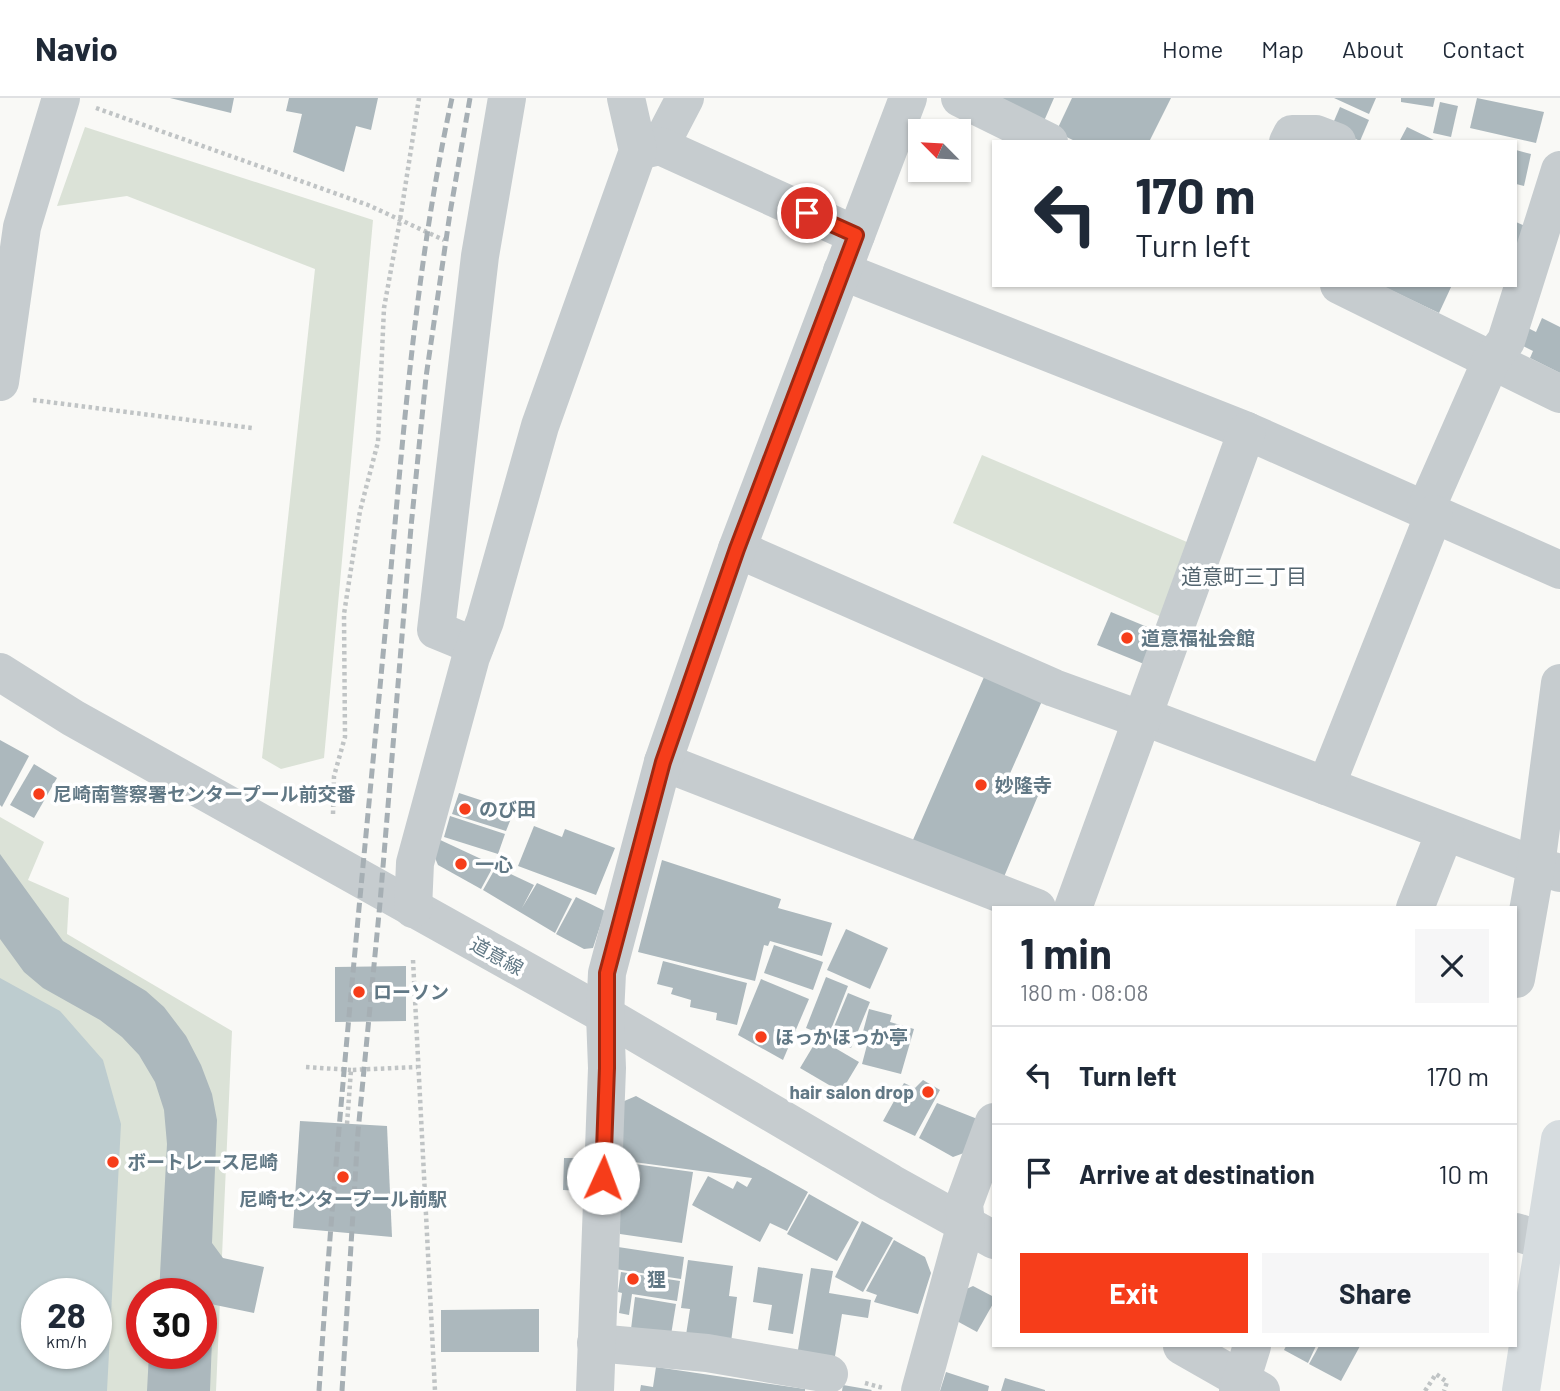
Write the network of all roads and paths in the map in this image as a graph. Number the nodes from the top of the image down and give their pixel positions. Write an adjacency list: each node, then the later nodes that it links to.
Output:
1 (419, 98): 14 (path)
2 (507, 98): 16 (street)
3 (626, 98): 11 (street)
4 (684, 98): 11 (street)
5 (908, 98): 15 (street)
6 (960, 98): 8 (street)
7 (74, 101): 14 (path); 22 (street)
8 (1045, 140)
9 (1289, 140): 10 (street)
10 (1332, 140)
11 (649, 149): 15 (street); 29 (street)
12 (1560, 170): 13 (street)
13 (1530, 215): 18 (street)
14 (400, 220): 16 (path); 35 (path)
15 (856, 235): 17 (street)
16 (480, 256): 29 (street)
17 (842, 271): 25 (street); 27 (street)
18 (1517, 283)
19 (1343, 287): 21 (street)
20 (1516, 287): 21 (street)
21 (1491, 360): 23 (street); 26 (street)
22 (16, 391): 24 (path)
23 (1560, 394)
24 (252, 428)
25 (1247, 431): 26 (street); 32 (street)
26 (1429, 513): 28 (street); 34 (street)
27 (737, 549): 32 (street); 33 (street)
28 (1560, 570)
29 (475, 646): 41 (street)
30 (0, 672): 41 (street, 道意線)
31 (1560, 683): 37 (street)
32 (1143, 719): 34 (street); 39 (street)
33 (663, 762): 38 (street); 44 (street)
34 (1326, 786): 36 (street)
35 (332, 814)
36 (1445, 832): 37 (street); 40 (street)
37 (1548, 869): 43 (street)
38 (1032, 906)
39 (1074, 906)
40 (1416, 906)
41 (413, 909): 44 (street, 道意線)
42 (414, 960): 46 (path)
43 (1517, 976)
44 (605, 1015): 51 (street, 道意線); 53 (street)
45 (306, 1067): 47 (path)
46 (418, 1067): 47 (path); 57 (path)
47 (351, 1070): 48 (path)
48 (347, 1124)
49 (992, 1127): 51 (street)
50 (1560, 1139): 52 (highway)
51 (980, 1232): 59 (street)
52 (1540, 1242): 62 (highway); 63 (highway)
53 (596, 1343): 55 (street); 58 (street)
54 (1184, 1347): 56 (street)
55 (829, 1374)
56 (1248, 1377)
57 (435, 1391)
58 (595, 1391)
59 (920, 1391)
60 (1425, 1391): 61 (path)
61 (1444, 1391)
62 (1521, 1391)
63 (1539, 1391)

